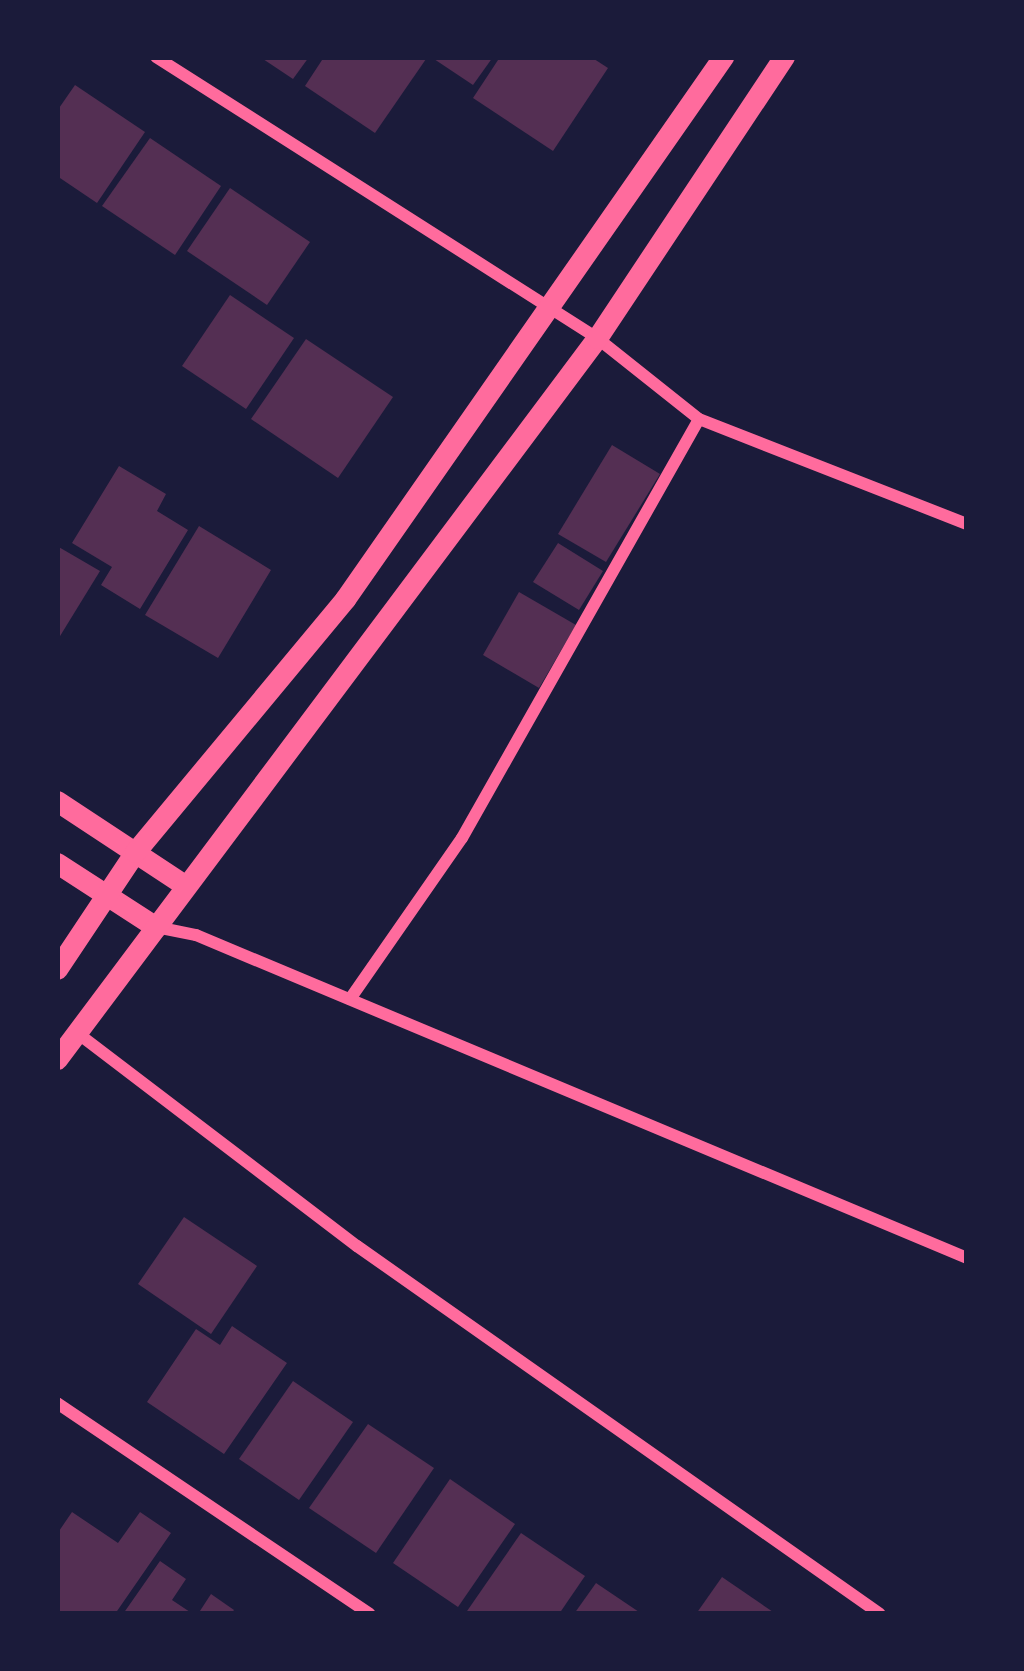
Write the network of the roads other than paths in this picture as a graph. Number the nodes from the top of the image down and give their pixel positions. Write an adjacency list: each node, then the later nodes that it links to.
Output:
1 (156, 57): 4 (street)
2 (724, 57): 4 (street)
3 (784, 57): 5 (street)
4 (547, 306): 5 (street); 9 (street)
5 (596, 338): 6 (street); 11 (street)
6 (699, 419): 7 (street); 15 (street)
7 (967, 524)
8 (57, 801): 9 (street)
9 (135, 852): 11 (street); 12 (street)
10 (57, 863): 12 (street)
11 (186, 886): 13 (street)
12 (104, 895): 13 (street); 14 (street)
13 (156, 927): 15 (street); 16 (street)
14 (57, 969)
15 (350, 999): 18 (street)
16 (76, 1032): 17 (street); 21 (street)
17 (57, 1059)
18 (967, 1258)
19 (57, 1403): 20 (street)
20 (370, 1614)
21 (880, 1614)

